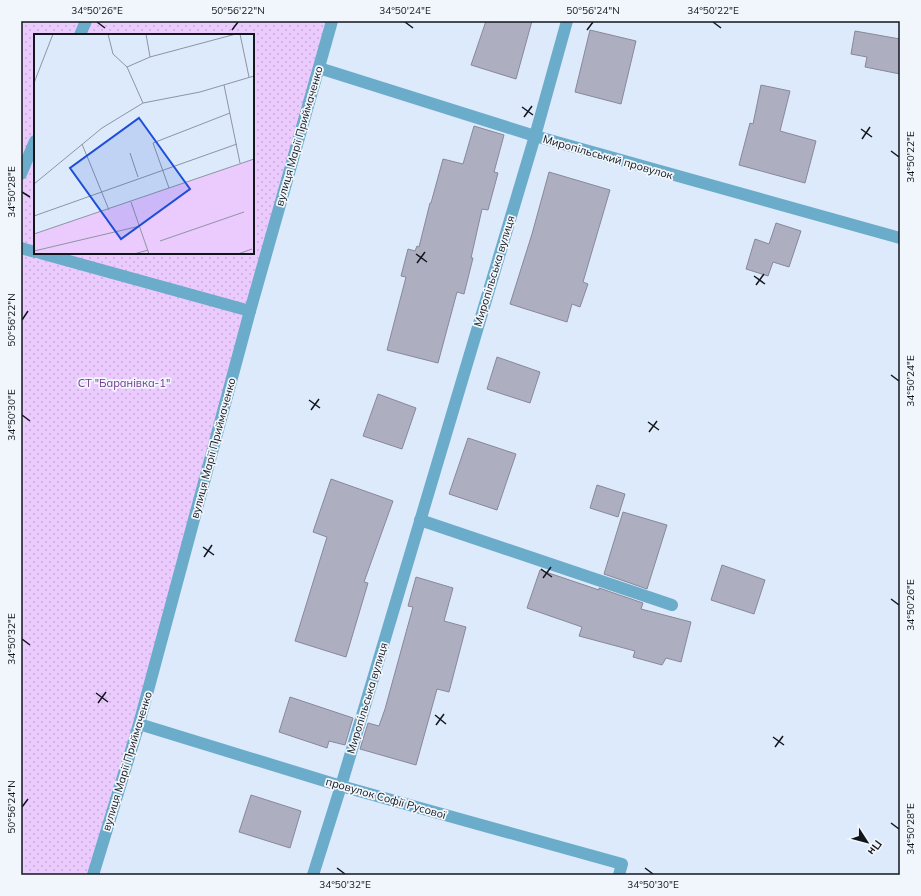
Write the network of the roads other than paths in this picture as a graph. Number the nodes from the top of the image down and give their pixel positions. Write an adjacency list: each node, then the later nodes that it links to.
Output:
1 (86, 21): 4 (street)
2 (332, 21): 5 (street, вулиця Марії Приймаченко)
3 (567, 21): 6 (street, Миропільська вулиця)
4 (80, 34)
5 (319, 68): 6 (street, Миропільський провулок); 13 (street, вулиця Марії Приймаченко)
6 (534, 136): 9 (street, Миропільський провулок); 14 (street, Миропільська вулиця)
7 (34, 143): 8 (street)
8 (21, 174)
9 (900, 238)
10 (21, 248): 11 (street)
11 (34, 252)
12 (44, 254): 13 (street)
13 (250, 310): 16 (street, вулиця Марії Приймаченко)
14 (420, 520): 15 (street); 17 (street, Миропільська вулиця)
15 (672, 605)
16 (140, 724): 17 (street, провулок Софії Русової); 18 (street, вулиця Марії Приймаченко)
17 (341, 786): 19 (street, Миропільська вулиця); 20 (street, провулок Софії Русової)
18 (93, 875)
19 (313, 875)
20 (619, 875)

